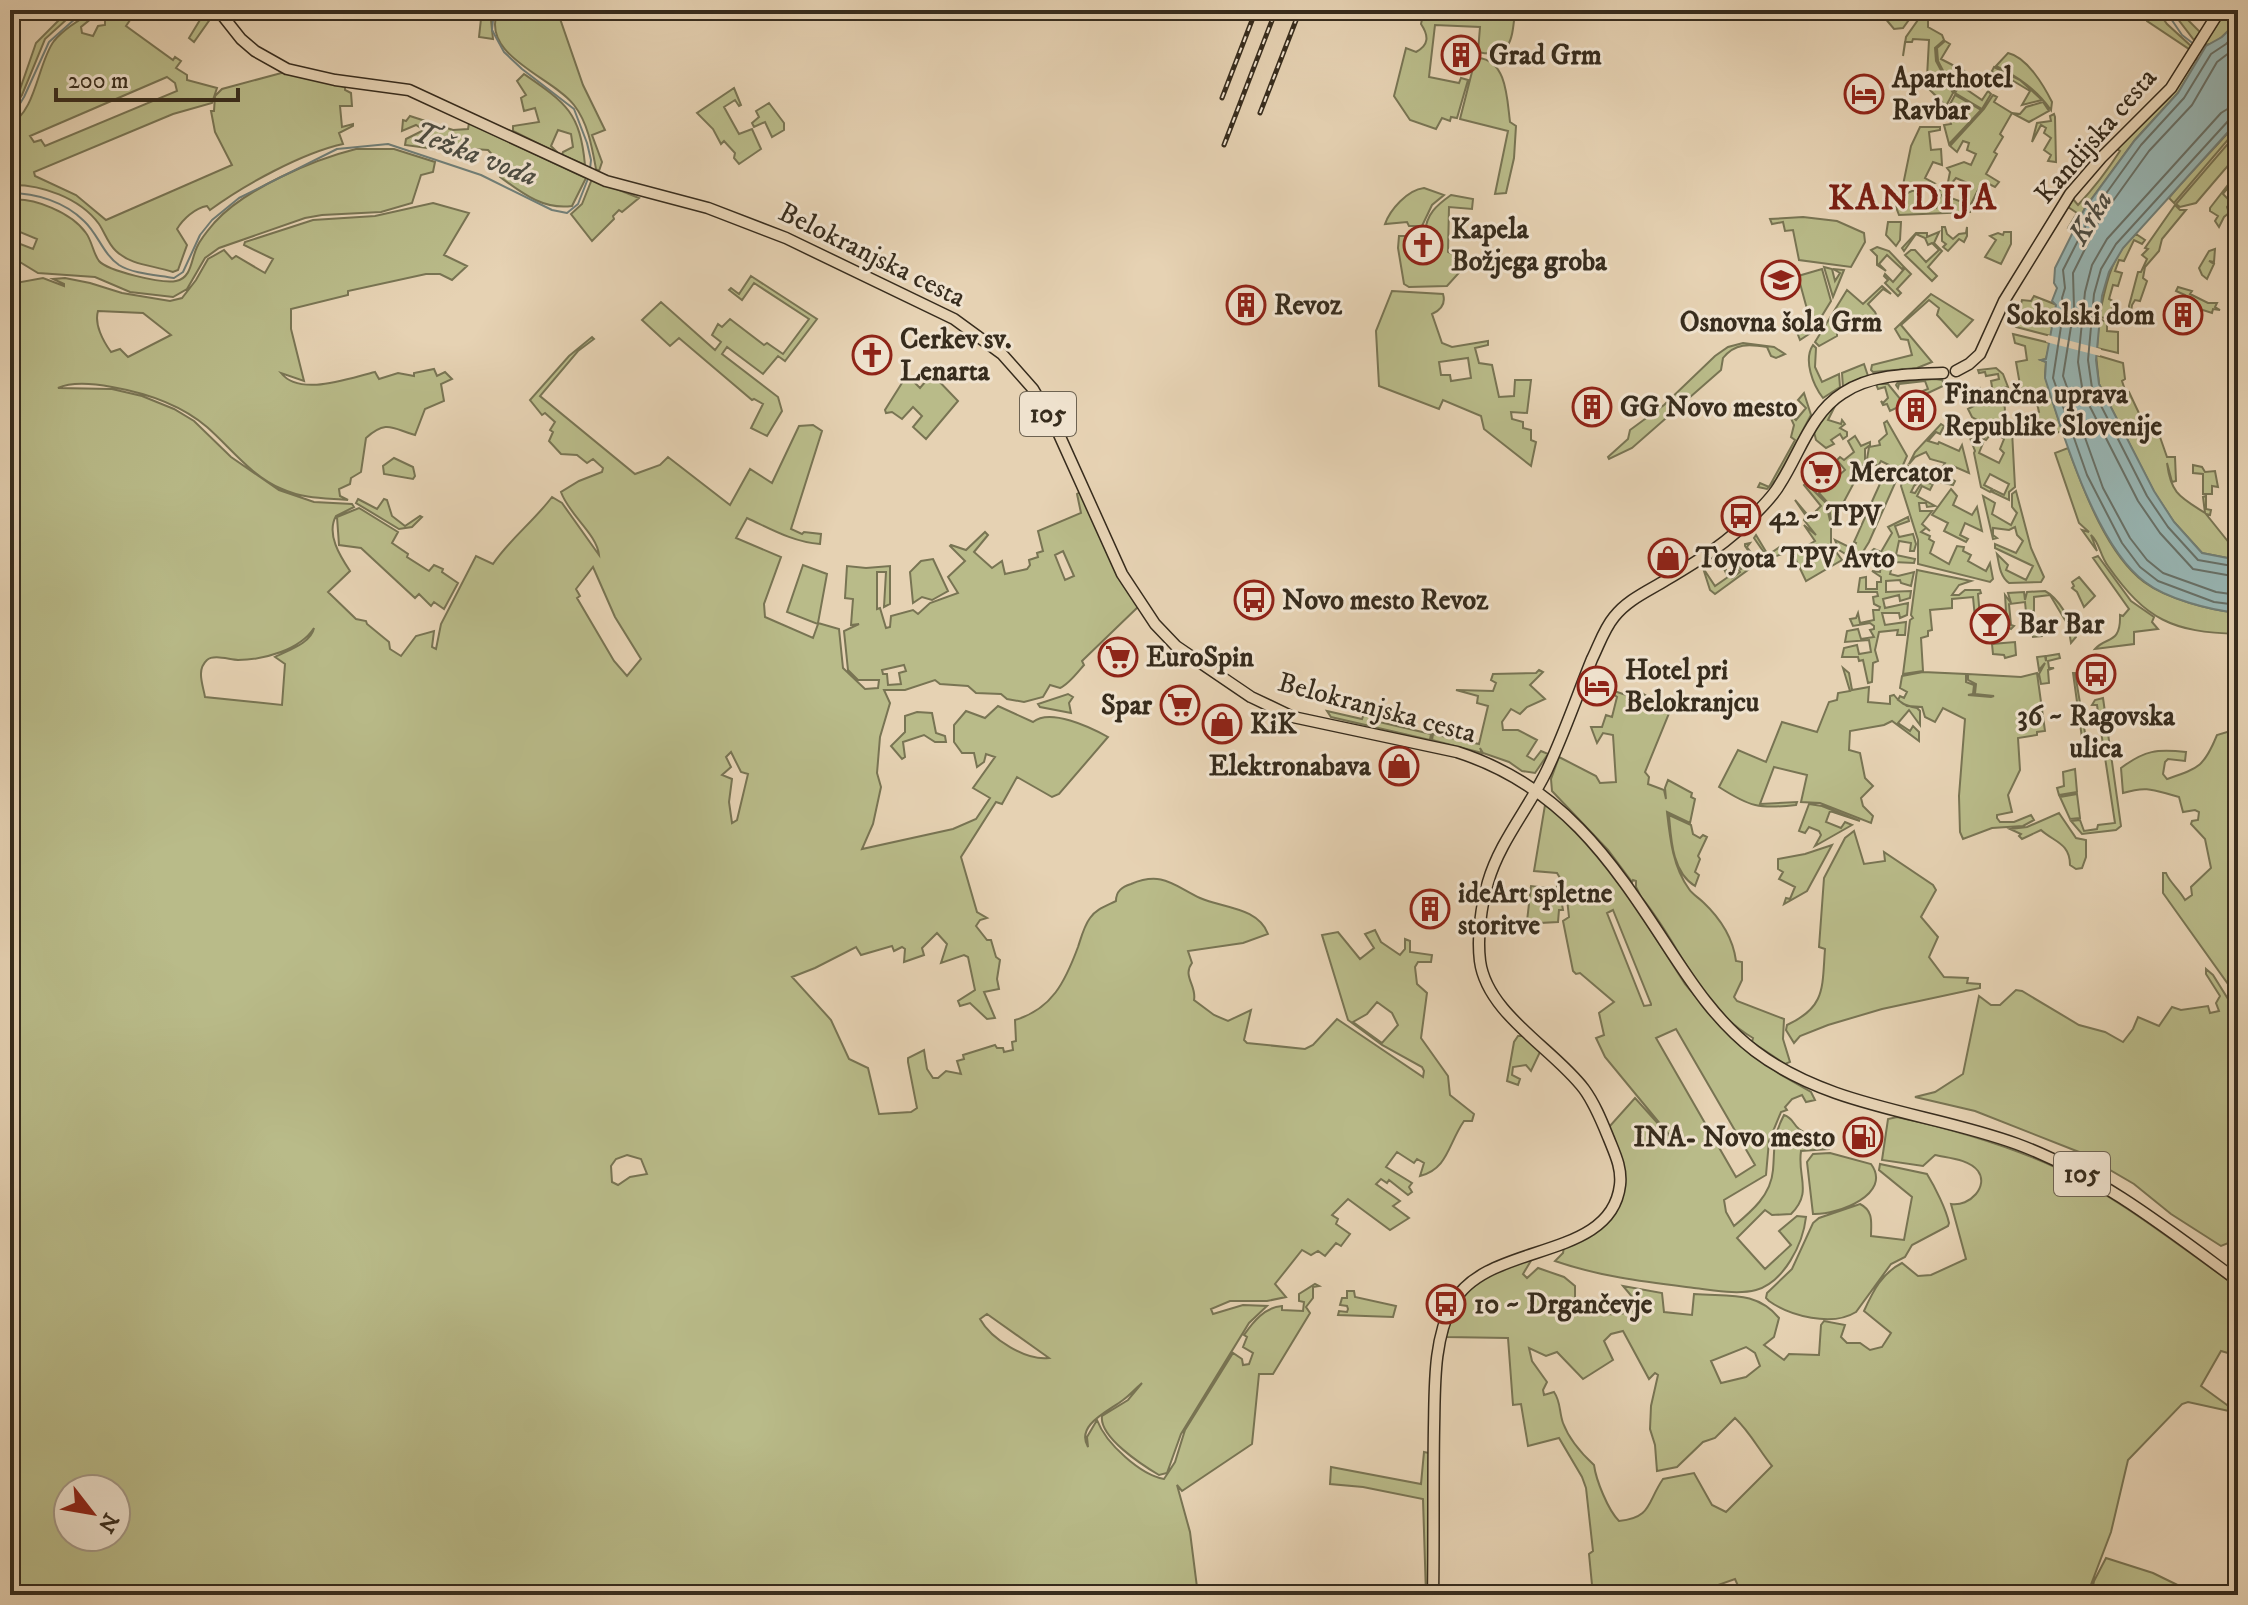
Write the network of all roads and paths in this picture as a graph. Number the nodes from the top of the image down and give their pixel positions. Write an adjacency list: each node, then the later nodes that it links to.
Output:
1 (218, 10): 3 (main road, Belokranjska cesta / 105)
2 (2220, 10): 3 (main road, Kandijska cesta)
3 (1536, 790): 4 (main road, 105); 5 (main road)
4 (2238, 1281)
5 (1433, 1595)

